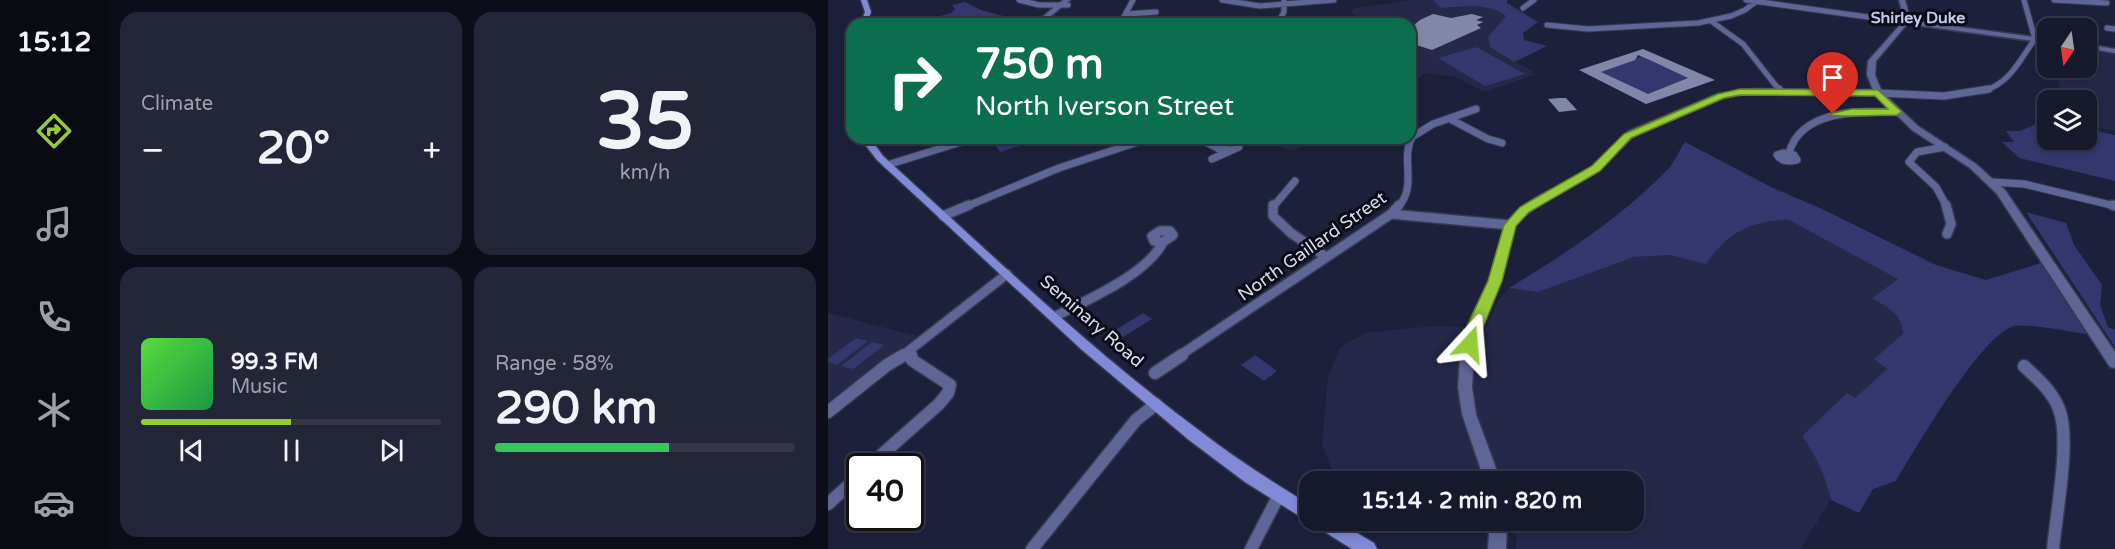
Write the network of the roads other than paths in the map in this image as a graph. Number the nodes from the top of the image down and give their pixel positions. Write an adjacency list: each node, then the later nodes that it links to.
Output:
1 (864, 0): 18 (main road)
2 (1019, 0): 13 (street)
3 (1132, 0): 17 (street)
4 (1222, 0): 12 (street)
5 (1334, 0): 12 (street)
6 (1534, 0): 15 (street)
7 (1746, 0): 11 (street)
8 (1902, 0): 24 (street)
9 (2024, 0): 28 (street)
10 (2054, 0): 14 (street)
11 (1757, 1): 23 (street); 24 (street)
12 (1285, 2): 22 (street)
13 (1068, 3): 19 (street); 20 (street)
14 (2107, 3)
15 (1524, 8)
16 (1156, 12): 17 (street)
17 (1126, 14): 21 (street)
18 (866, 18)
19 (1046, 18)
20 (1051, 18)
21 (1124, 18)
22 (1280, 18)
23 (1711, 21): 25 (street); 31 (street)
24 (1904, 22): 28 (street); 32 (street)
25 (1547, 25)
26 (2107, 28): 27 (street)
27 (2115, 29)
28 (2035, 39): 32 (street)
29 (2097, 48): 30 (street)
30 (2115, 51)
31 (1781, 92): 32 (street); 52 (street)
32 (1878, 93): 34 (street)
33 (1476, 109): 35 (street, North Gaillard Street)
34 (1897, 112): 43 (street); 45 (street)
35 (1450, 118): 36 (street, North Gaillard Street); 37 (street)
36 (1416, 135)
37 (1502, 143)
38 (870, 144): 46 (main road, Seminary Road)
39 (955, 144): 46 (street)
40 (1132, 144): 51 (street)
41 (1204, 144): 44 (street)
42 (1409, 144): 50 (street, North Gaillard Street)
43 (1945, 147): 48 (street); 53 (street)
44 (1235, 148)
45 (1789, 153)
46 (887, 165): 51 (main road, Seminary Road)
47 (1295, 181): 55 (street)
48 (1992, 183): 49 (street); 59 (street)
49 (2115, 206)
50 (1391, 214): 52 (street); 55 (street, North Gaillard Street)
51 (943, 216): 56 (main road, Seminary Road)
52 (1510, 225): 65 (street)
53 (1947, 234)
54 (1163, 242): 57 (street)
55 (1326, 257): 61 (street, North Gaillard Street)
56 (1007, 274): 57 (main road, Seminary Road); 58 (street)
57 (1054, 317): 62 (main road, Seminary Road)
58 (911, 351): 63 (street); 64 (street)
59 (2114, 361)
60 (2024, 366): 76 (street)
61 (1155, 373)
62 (1156, 404): 67 (main road, Seminary Road); 72 (street)
63 (828, 412)
64 (884, 453)
65 (1489, 471)
66 (846, 488): 68 (street)
67 (1279, 495): 69 (main road, Seminary Road); 73 (street)
68 (828, 504)
69 (1299, 508)
70 (1338, 531): 74 (main road)
71 (1498, 531): 75 (street)
72 (1032, 549)
73 (1251, 549)
74 (1368, 549)
75 (1497, 549)
76 (2053, 549)

